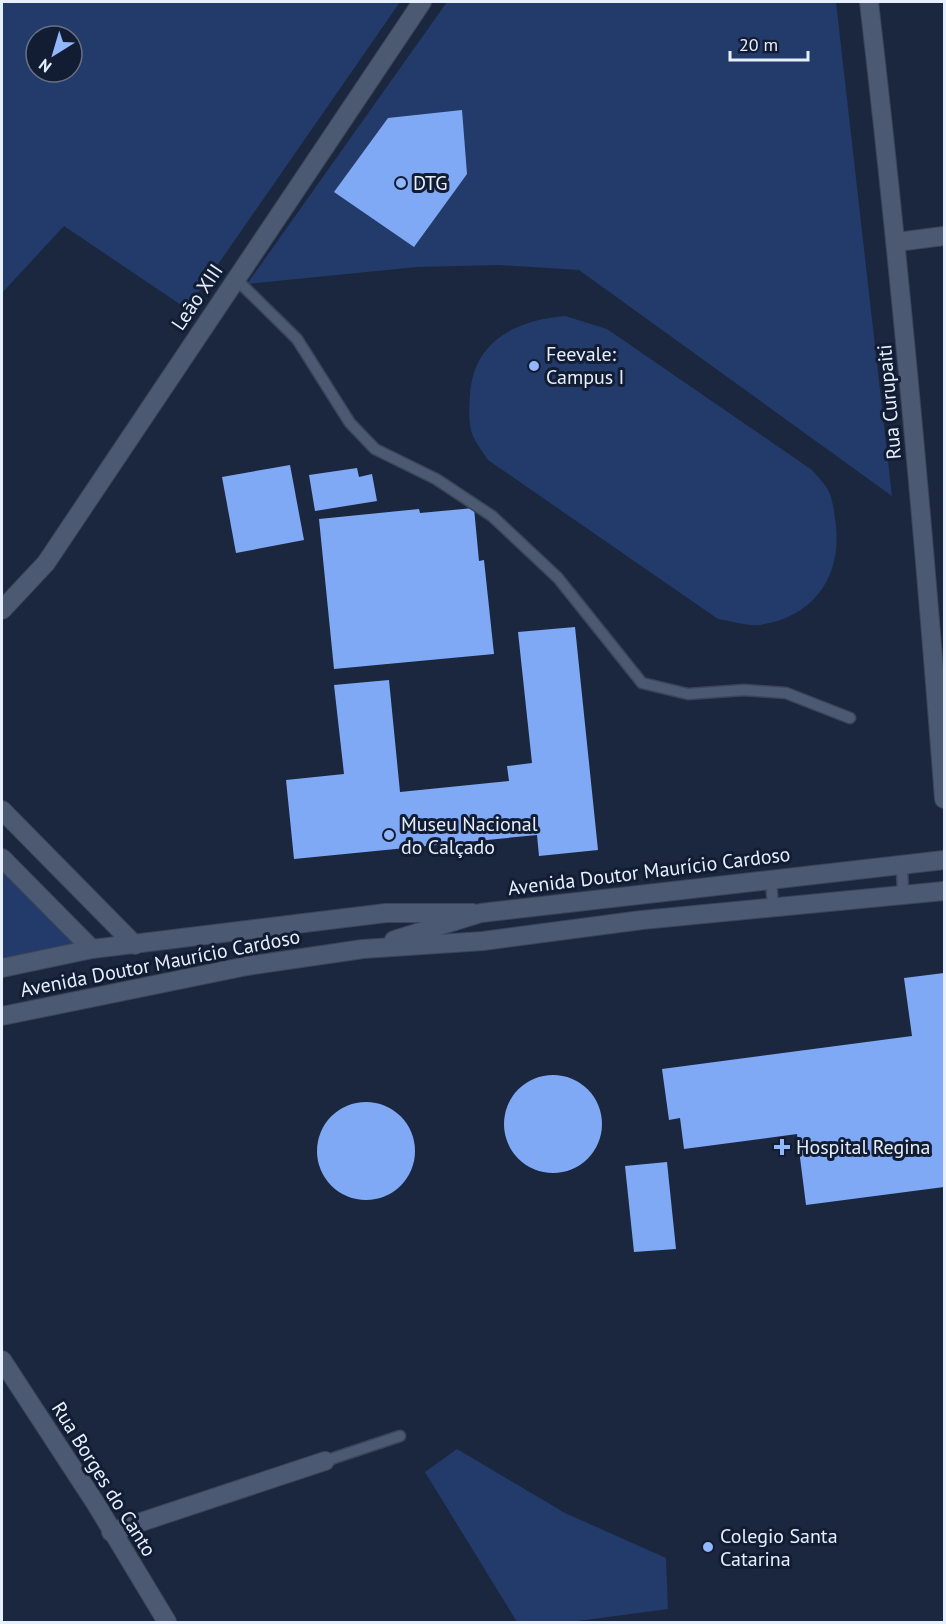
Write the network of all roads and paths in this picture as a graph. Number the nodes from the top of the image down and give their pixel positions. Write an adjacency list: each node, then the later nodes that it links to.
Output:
1 (422, 2): 5 (street, Leão XIII)
2 (869, 2): 4 (street, Rua Curupaiti)
3 (945, 236): 4 (street)
4 (897, 242): 6 (street, Rua Curupaiti)
5 (236, 279): 7 (street, Leão XIII); 8 (lane)
6 (936, 565): 9 (street, Rua Curupaiti)
7 (2, 610)
8 (850, 718)
9 (945, 799)
10 (2, 810): 21 (street)
11 (2, 858): 22 (street)
12 (945, 860): 13 (street, Avenida Doutor Maurício Cardoso)
13 (902, 866): 14 (street, Avenida Doutor Maurício Cardoso); 17 (lane)
14 (771, 880): 16 (street, Avenida Doutor Maurício Cardoso); 18 (lane)
15 (945, 891): 17 (street, Avenida Doutor Maurício Cardoso)
16 (638, 894): 19 (street, Avenida Doutor Maurício Cardoso); 20 (street)
17 (903, 895): 18 (street, Avenida Doutor Maurício Cardoso)
18 (773, 907): 20 (street, Avenida Doutor Maurício Cardoso)
19 (481, 914): 21 (street); 23 (street, Avenida Doutor Maurício Cardoso)
20 (642, 920): 23 (street, Avenida Doutor Maurício Cardoso)
21 (135, 945): 22 (street)
22 (92, 949): 24 (street)
23 (363, 949): 25 (street, Avenida Doutor Maurício Cardoso)
24 (2, 968)
25 (2, 1016)
26 (2, 1360): 29 (street, Rua Borges do Canto)
27 (400, 1436): 28 (lane)
28 (326, 1461): 29 (street)
29 (111, 1532): 30 (street, Rua Borges do Canto)
30 (167, 1623)

